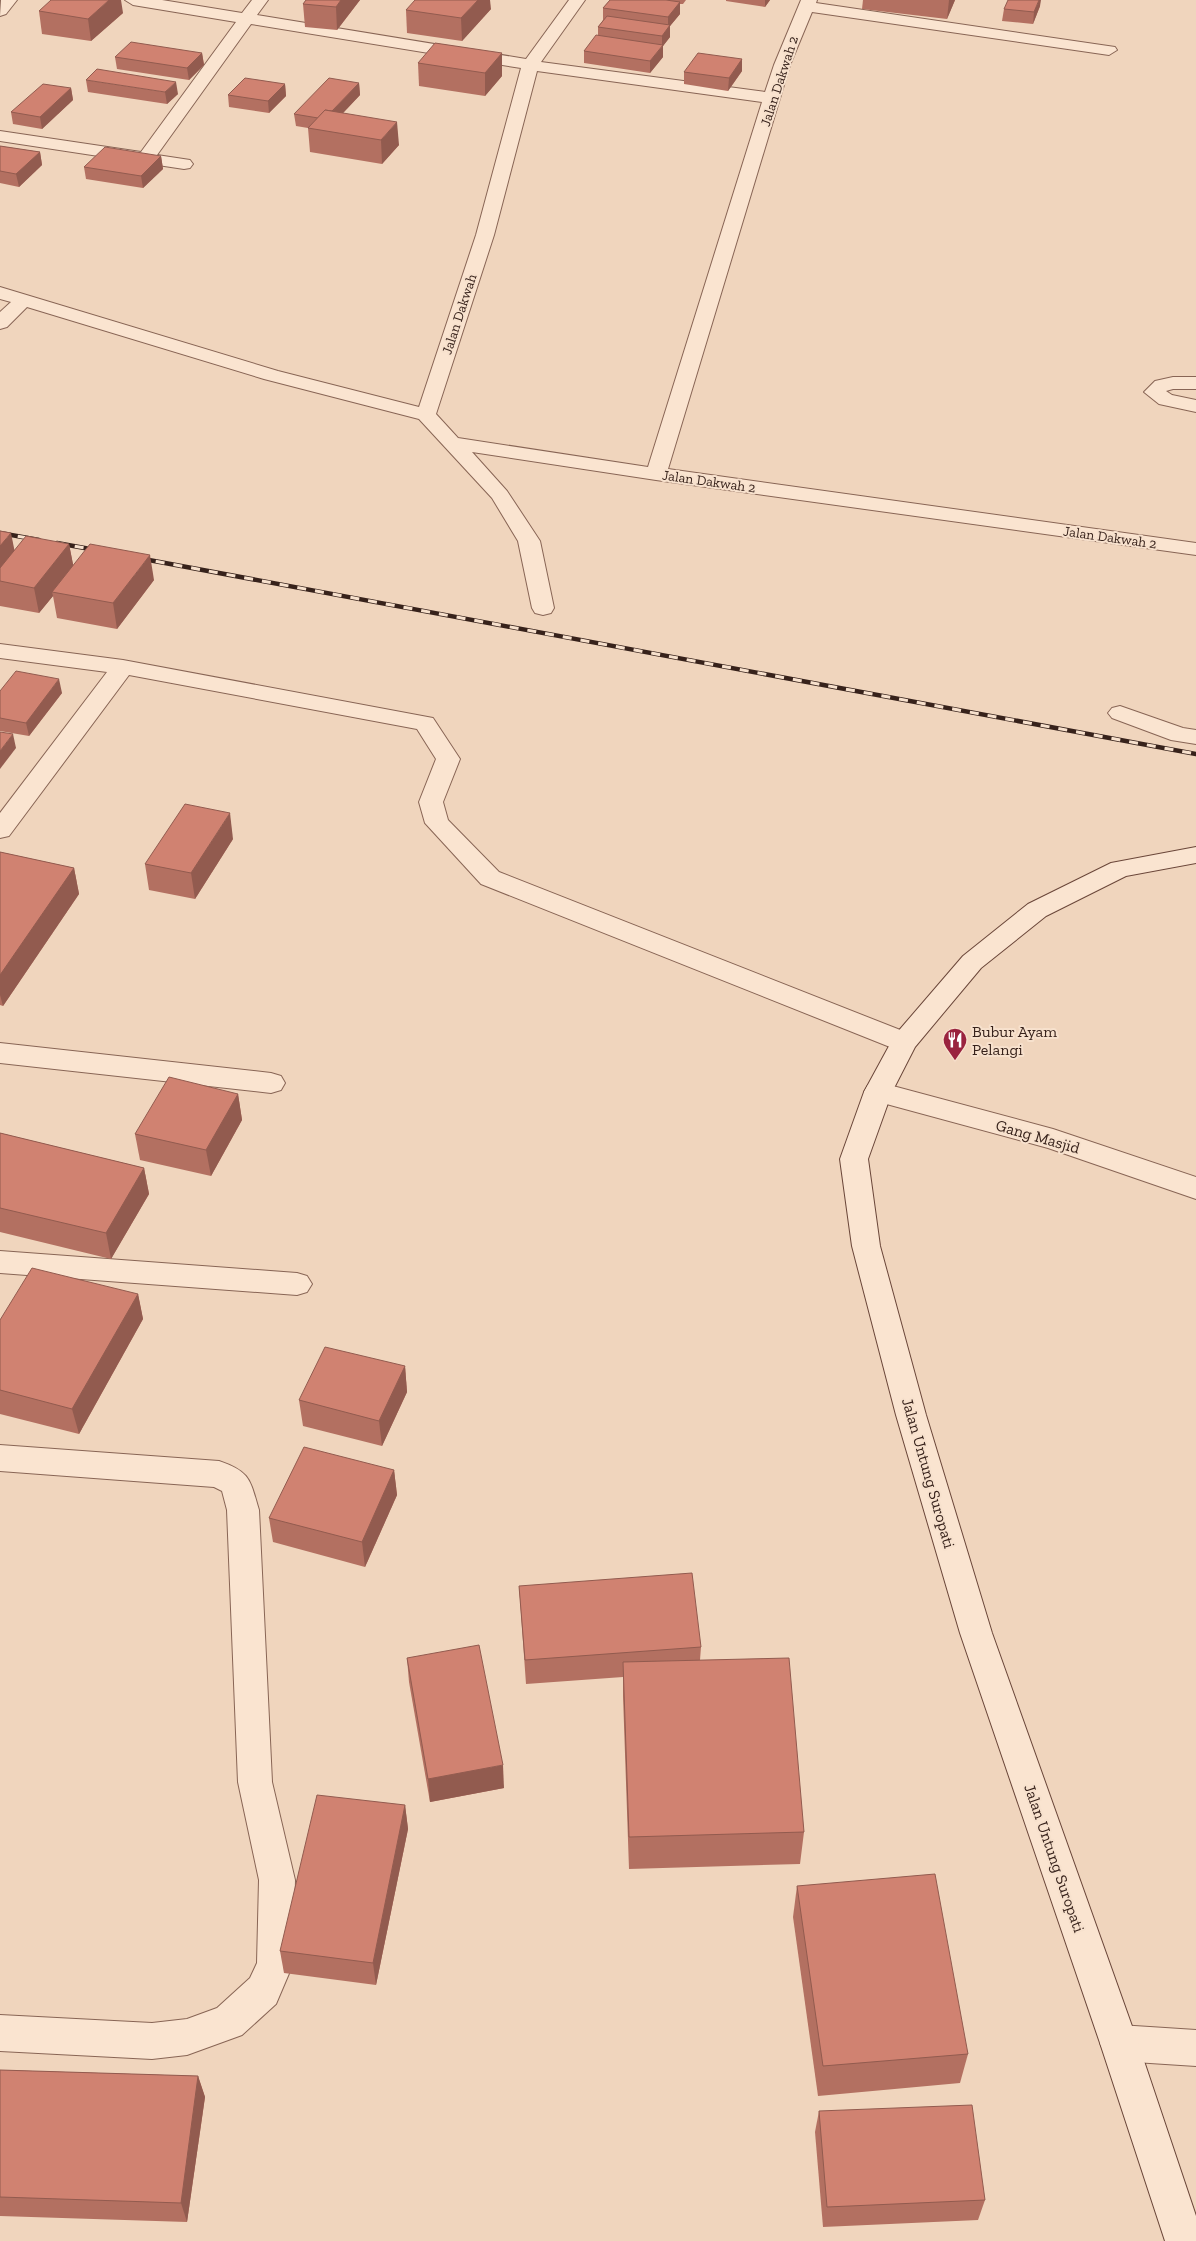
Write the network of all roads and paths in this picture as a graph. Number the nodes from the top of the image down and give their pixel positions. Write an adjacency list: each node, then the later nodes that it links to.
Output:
1 (9, 0): 6 (street)
2 (133, 0): 7 (street)
3 (260, 0): 7 (street)
4 (576, 0): 9 (street, Jalan Dakwah)
5 (808, 3): 8 (street); 10 (street, Jalan Dakwah 2)
6 (0, 11)
7 (245, 18): 9 (street); 12 (street)
8 (1109, 50)
9 (530, 65): 10 (street); 19 (street, Jalan Dakwah)
10 (773, 98): 21 (street, Jalan Dakwah 2)
11 (0, 136): 12 (street)
12 (146, 157): 13 (street)
13 (184, 164)
14 (0, 293): 15 (street)
15 (23, 301): 16 (street); 19 (street)
16 (0, 323)
17 (1196, 383): 18 (street)
18 (1196, 406)
19 (426, 415): 20 (street)
20 (452, 443): 21 (street); 23 (street)
21 (656, 474): 22 (street, Jalan Dakwah 2)
22 (1196, 549)
23 (543, 608)
24 (0, 651): 25 (street)
25 (123, 667): 28 (street); 30 (street)
26 (1120, 714): 27 (street)
27 (1196, 737)
28 (5, 818)
29 (1196, 855): 30 (street, Jalan Untung Suropati)
30 (904, 1042): 33 (street, Jalan Untung Suropati)
31 (0, 1053): 32 (street)
32 (271, 1083)
33 (878, 1092): 34 (street, Gang Masjid); 39 (street, Jalan Untung Suropati)
34 (1196, 1188)
35 (0, 1262): 36 (street)
36 (297, 1284)
37 (0, 1458): 38 (street)
38 (0, 2033)
39 (1119, 2043): 40 (street); 41 (street, Jalan Untung Suropati)
40 (1196, 2048)
41 (1185, 2241)

